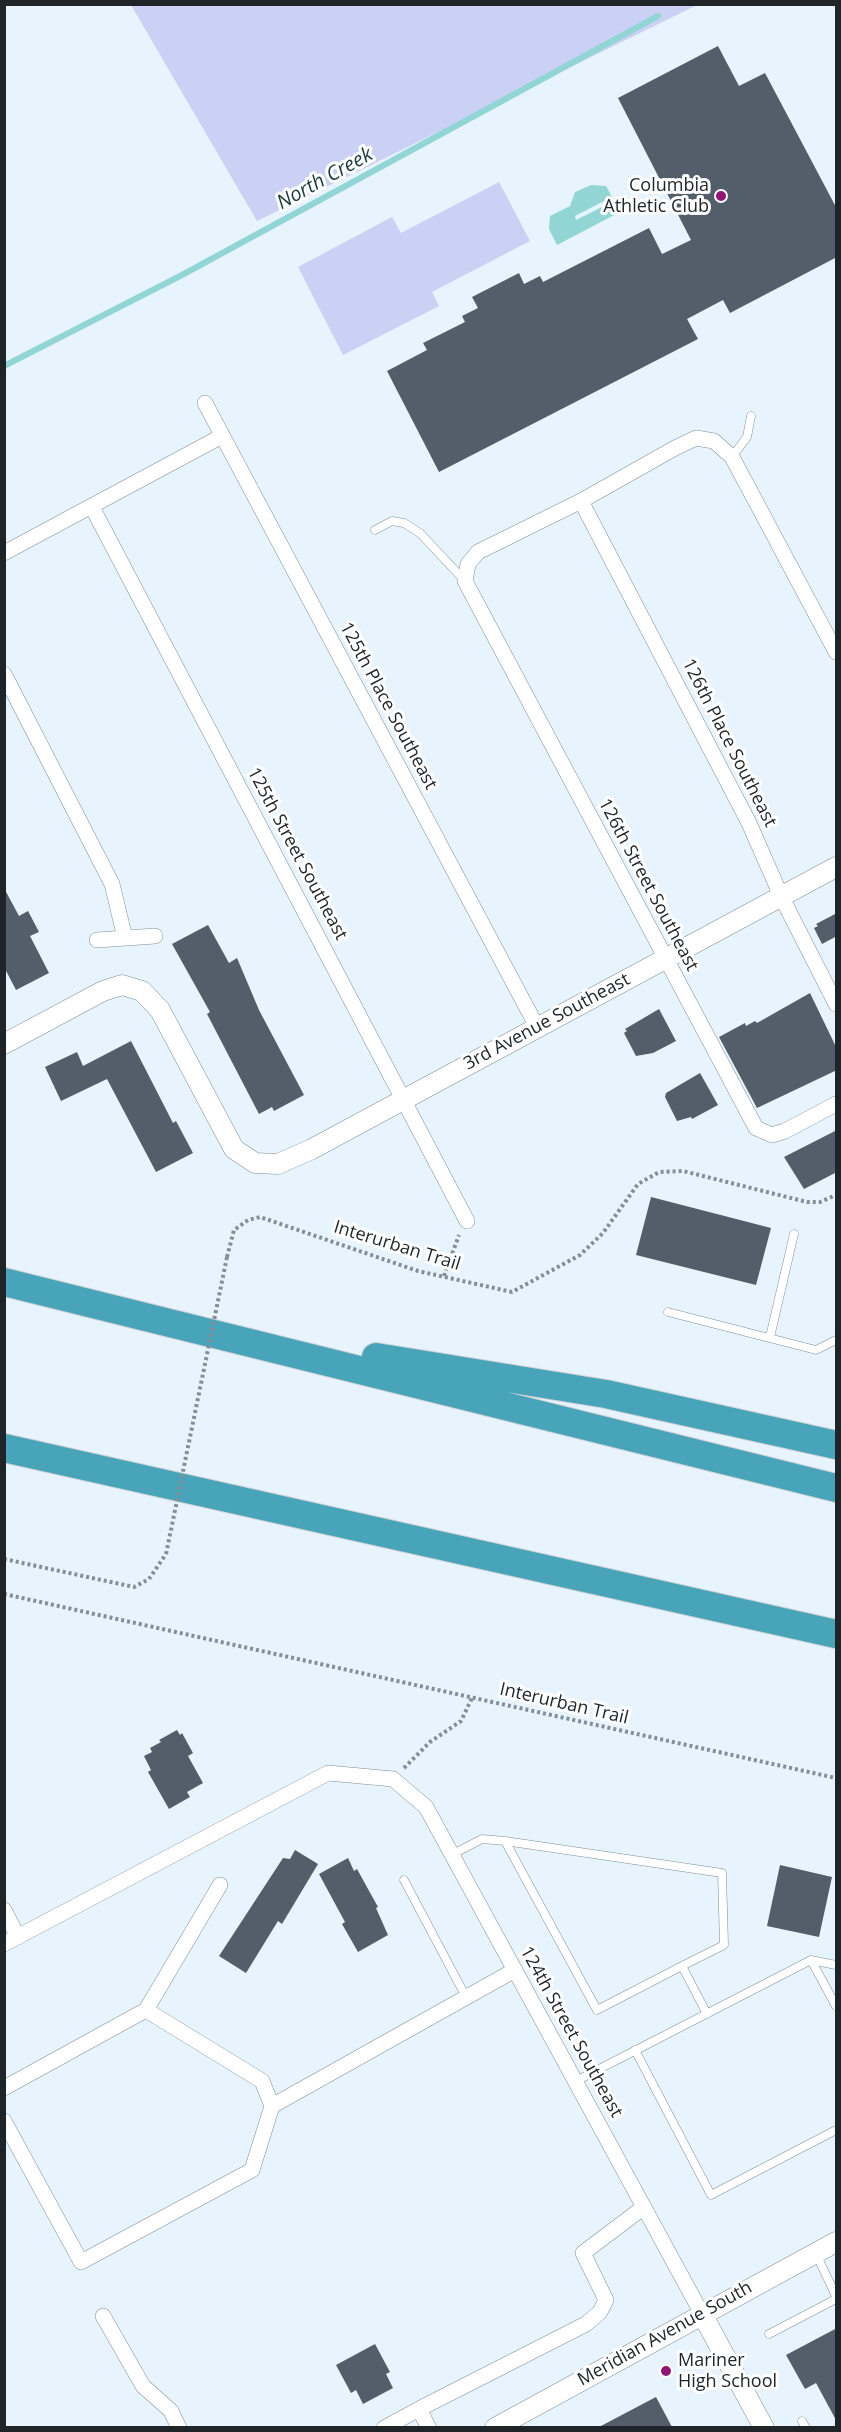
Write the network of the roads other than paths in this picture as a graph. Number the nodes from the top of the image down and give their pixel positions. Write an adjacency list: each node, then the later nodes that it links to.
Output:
1 (205, 403): 3 (street, 125th Place Southeast)
2 (751, 416): 4 (lane)
3 (222, 436): 6 (street); 19 (street, 125th Place Southeast)
4 (732, 457): 5 (street); 10 (street)
5 (581, 501): 9 (street); 13 (street, 126th Place Southeast)
6 (92, 507): 8 (street); 21 (street, 125th Street Southeast)
7 (375, 530): 9 (lane)
8 (4, 553)
9 (465, 581): 17 (street, 126th Street Southeast)
10 (837, 652)
11 (4, 674): 15 (street)
12 (837, 867): 13 (street, 3rd Avenue Southeast)
13 (781, 896): 17 (street, 3rd Avenue Southeast); 18 (street, 126th Place Southeast)
14 (156, 936): 15 (street)
15 (124, 938): 16 (street)
16 (97, 940)
17 (665, 959): 19 (street, 3rd Avenue Southeast); 22 (street, 126th Street Southeast)
18 (837, 1004)
19 (537, 1027): 21 (street, 3rd Avenue Southeast)
20 (4, 1044): 21 (street, 3rd Avenue Southeast)
21 (404, 1099): 23 (street, 125th Street Southeast)
22 (837, 1104)
23 (467, 1221)
24 (794, 1234): 28 (lane)
25 (4, 1282): 27 (highway)
26 (668, 1312): 28 (lane)
27 (182, 1326): 30 (highway); 32 (highway)
28 (770, 1337): 29 (lane)
29 (837, 1340)
30 (837, 1445)
31 (4, 1448): 33 (highway)
32 (837, 1488)
33 (837, 1634)
34 (505, 1840): 35 (lane); 43 (lane); 43 (lane)
35 (453, 1854): 39 (street, 124th Street Southeast); 44 (street, 124th Street Southeast)
36 (404, 1880): 45 (lane)
37 (220, 1885): 47 (street)
38 (4, 1910): 39 (street)
39 (18, 1937): 40 (street)
40 (4, 1944)
41 (811, 1960): 42 (lane); 46 (lane); 48 (lane)
42 (837, 1965)
43 (682, 1966): 48 (lane)
44 (515, 1970): 45 (street); 50 (street, 124th Street Southeast)
45 (466, 1997): 52 (street)
46 (837, 2006)
47 (146, 2010): 51 (street); 52 (street)
48 (707, 2014): 49 (lane)
49 (635, 2050): 50 (lane); 54 (lane)
50 (576, 2081): 55 (street, 124th Street Southeast)
51 (4, 2088)
52 (272, 2106): 53 (street)
53 (4, 2121)
54 (837, 2130)
55 (644, 2207): 59 (street, 124th Street Southeast); 62 (street)
56 (837, 2242): 57 (street, Meridian Avenue South)
57 (815, 2253): 58 (lane); 59 (street, Meridian Avenue South)
58 (837, 2297): 61 (lane)
59 (702, 2313): 66 (street, Meridian Avenue South); 67 (street)
60 (103, 2316): 63 (street)
61 (769, 2334)
62 (419, 2409): 64 (street); 65 (street)
63 (179, 2427)
64 (384, 2427)
65 (429, 2427)
66 (495, 2427)
67 (764, 2427)

